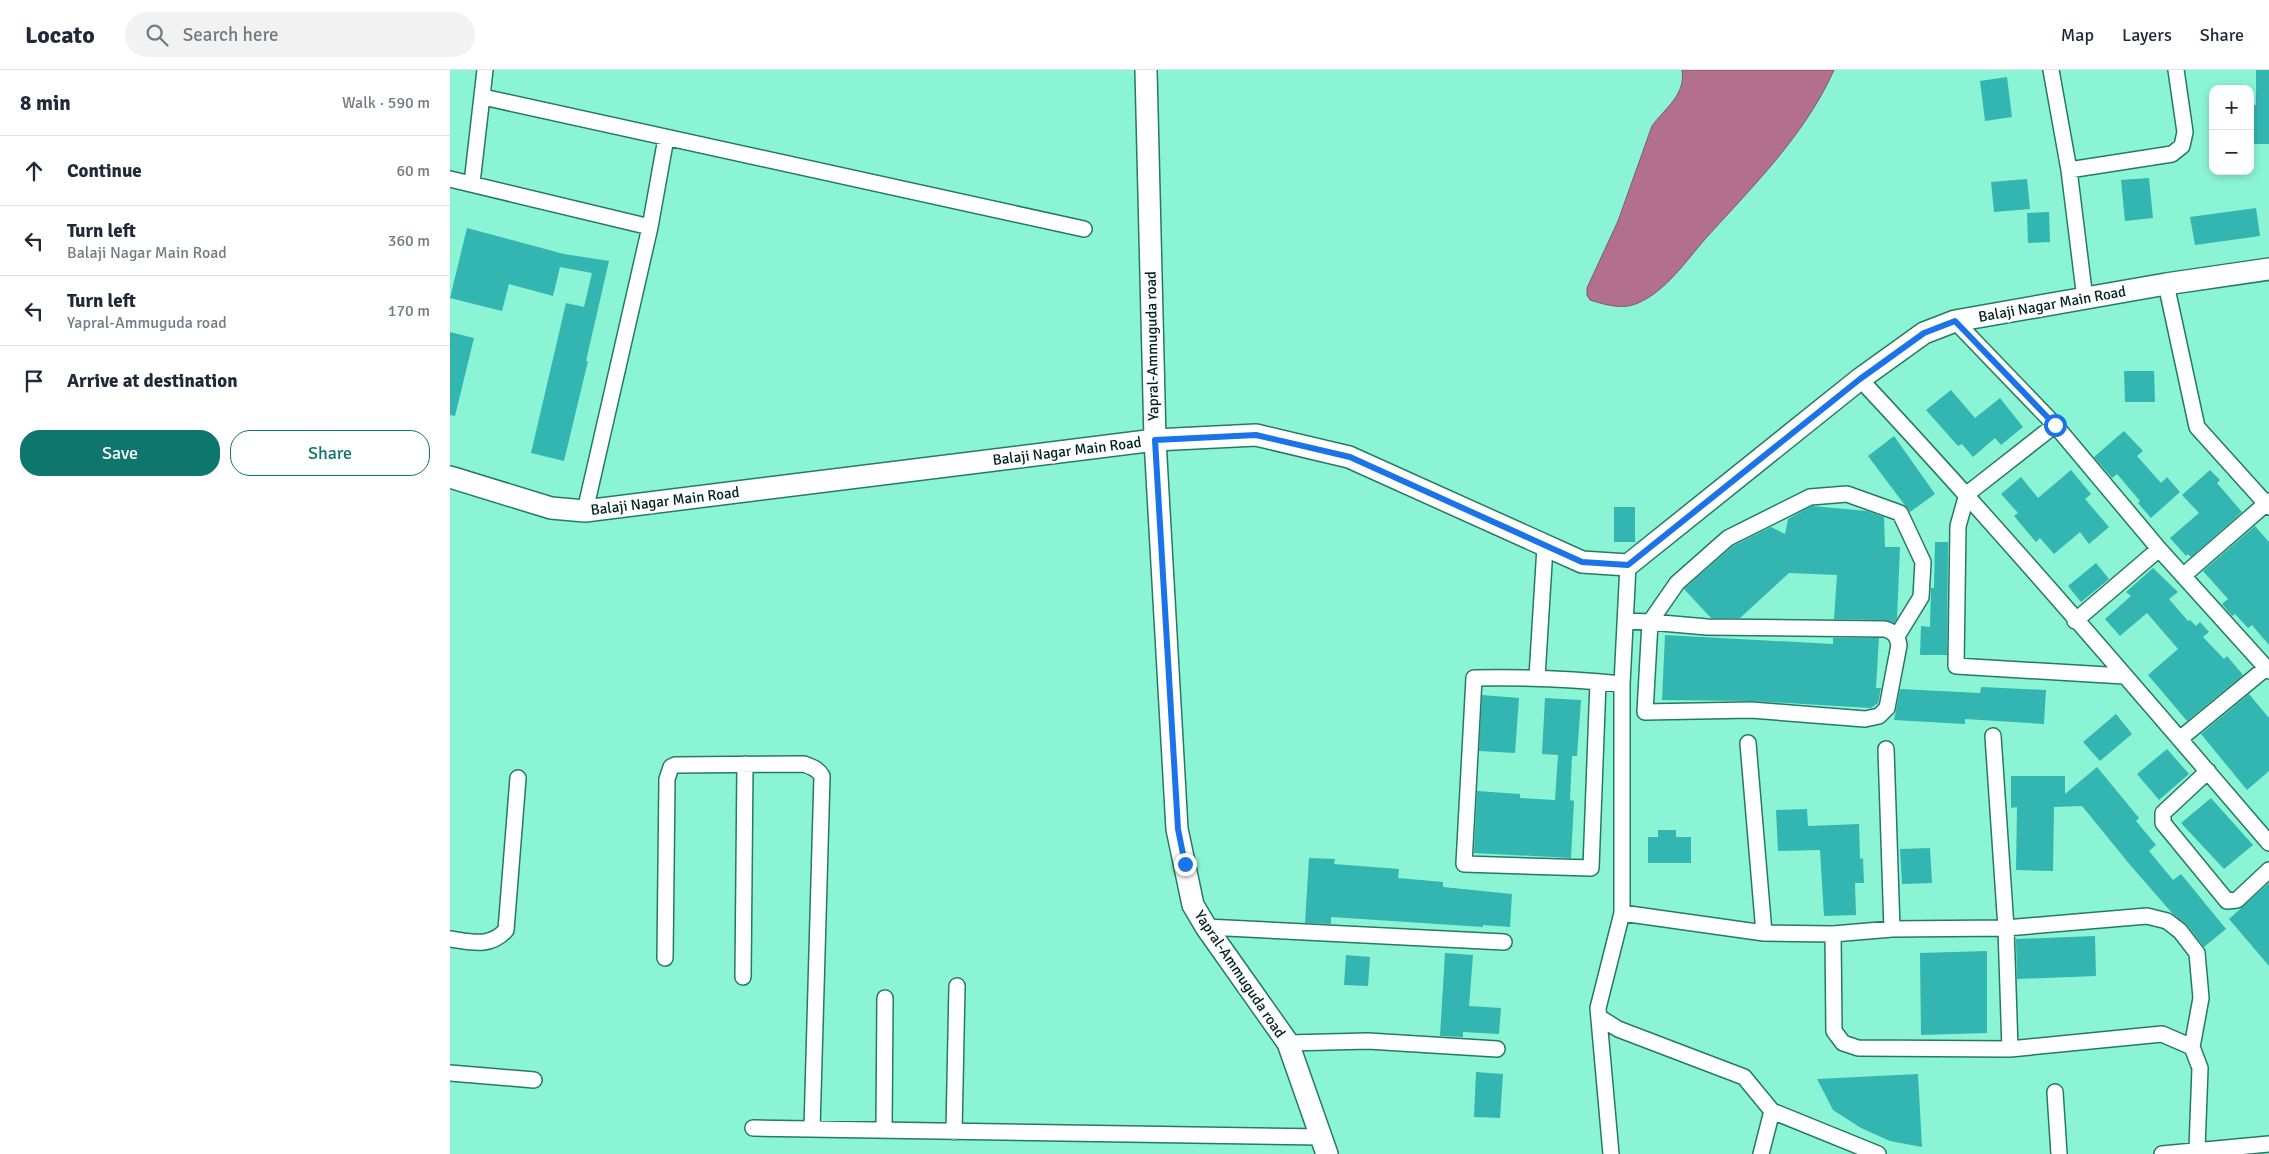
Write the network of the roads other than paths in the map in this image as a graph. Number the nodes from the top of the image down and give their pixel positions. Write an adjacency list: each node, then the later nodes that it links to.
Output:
1 (485, 70): 5 (street)
2 (1146, 70): 18 (street, Yapral-Ammuguda road)
3 (2051, 70): 7 (street)
4 (2176, 70): 7 (street)
5 (483, 97): 6 (street); 9 (street)
6 (666, 138): 10 (street); 11 (street)
7 (2069, 170): 14 (street)
8 (450, 179): 9 (street)
9 (472, 183): 10 (street)
10 (650, 227): 22 (street)
11 (1084, 230)
12 (2269, 270): 13 (street, Balaji Nagar Main Road)
13 (2166, 284): 14 (street, Balaji Nagar Main Road); 21 (street)
14 (2085, 299): 15 (street, Balaji Nagar Main Road)
15 (1955, 321): 16 (street, Balaji Nagar Main Road); 17 (street)
16 (1860, 379): 20 (street); 25 (street, Balaji Nagar Main Road)
17 (2055, 425): 20 (street); 24 (street)
18 (1155, 440): 22 (street, Balaji Nagar Main Road); 23 (street, Balaji Nagar Main Road); 46 (street, Yapral-Ammuguda road)
19 (450, 477): 22 (street, Balaji Nagar Main Road)
20 (1967, 494): 27 (street); 32 (street)
21 (2268, 504): 26 (street)
22 (585, 512)
23 (1545, 547): 25 (street, Balaji Nagar Main Road); 33 (street)
24 (2159, 549): 26 (street); 27 (street)
25 (1628, 565): 28 (street)
26 (2184, 575): 31 (street)
27 (2075, 620): 32 (street)
28 (1626, 621): 29 (street); 35 (street)
29 (1650, 622): 30 (street); 30 (street); 30 (street)
30 (1897, 636)
31 (2267, 670): 37 (street)
32 (2124, 676): 37 (street)
33 (1537, 677): 34 (street); 34 (street)
34 (1598, 682): 35 (street)
35 (1622, 684): 45 (street)
36 (1994, 736): 47 (street)
37 (2181, 738): 41 (street)
38 (1748, 743): 49 (street)
39 (1886, 749): 48 (street)
40 (746, 764): 53 (street); 54 (street); 67 (street)
41 (2208, 771): 43 (street); 44 (street)
42 (518, 778): 51 (street)
43 (2269, 843)
44 (2269, 870)
45 (1622, 913): 49 (street); 57 (street)
46 (1206, 927): 52 (street); 58 (street, Yapral-Ammuguda road)
47 (2006, 928): 48 (street); 59 (street); 61 (street)
48 (1892, 929): 50 (street)
49 (1764, 933): 50 (street)
50 (1833, 934): 61 (street)
51 (450, 939)
52 (1504, 942)
53 (665, 958)
54 (743, 977)
55 (957, 986): 69 (street)
56 (885, 998): 68 (street)
57 (1599, 1017): 65 (street); 73 (street)
58 (1288, 1043): 60 (street); 71 (street, Yapral-Ammuguda road)
59 (2192, 1047): 61 (street); 72 (street)
60 (1497, 1049)
61 (2010, 1049)
62 (450, 1073): 63 (street)
63 (534, 1080)
64 (2056, 1092): 76 (street)
65 (1772, 1110): 74 (street); 75 (street)
66 (753, 1128): 67 (street)
67 (812, 1129): 68 (street)
68 (884, 1130): 69 (street)
69 (954, 1132): 71 (street)
70 (2269, 1144): 72 (street)
71 (1325, 1146)
72 (2197, 1150): 77 (street)
73 (1611, 1154)
74 (1761, 1154)
75 (1878, 1154)
76 (2059, 1154)
77 (2162, 1154)

